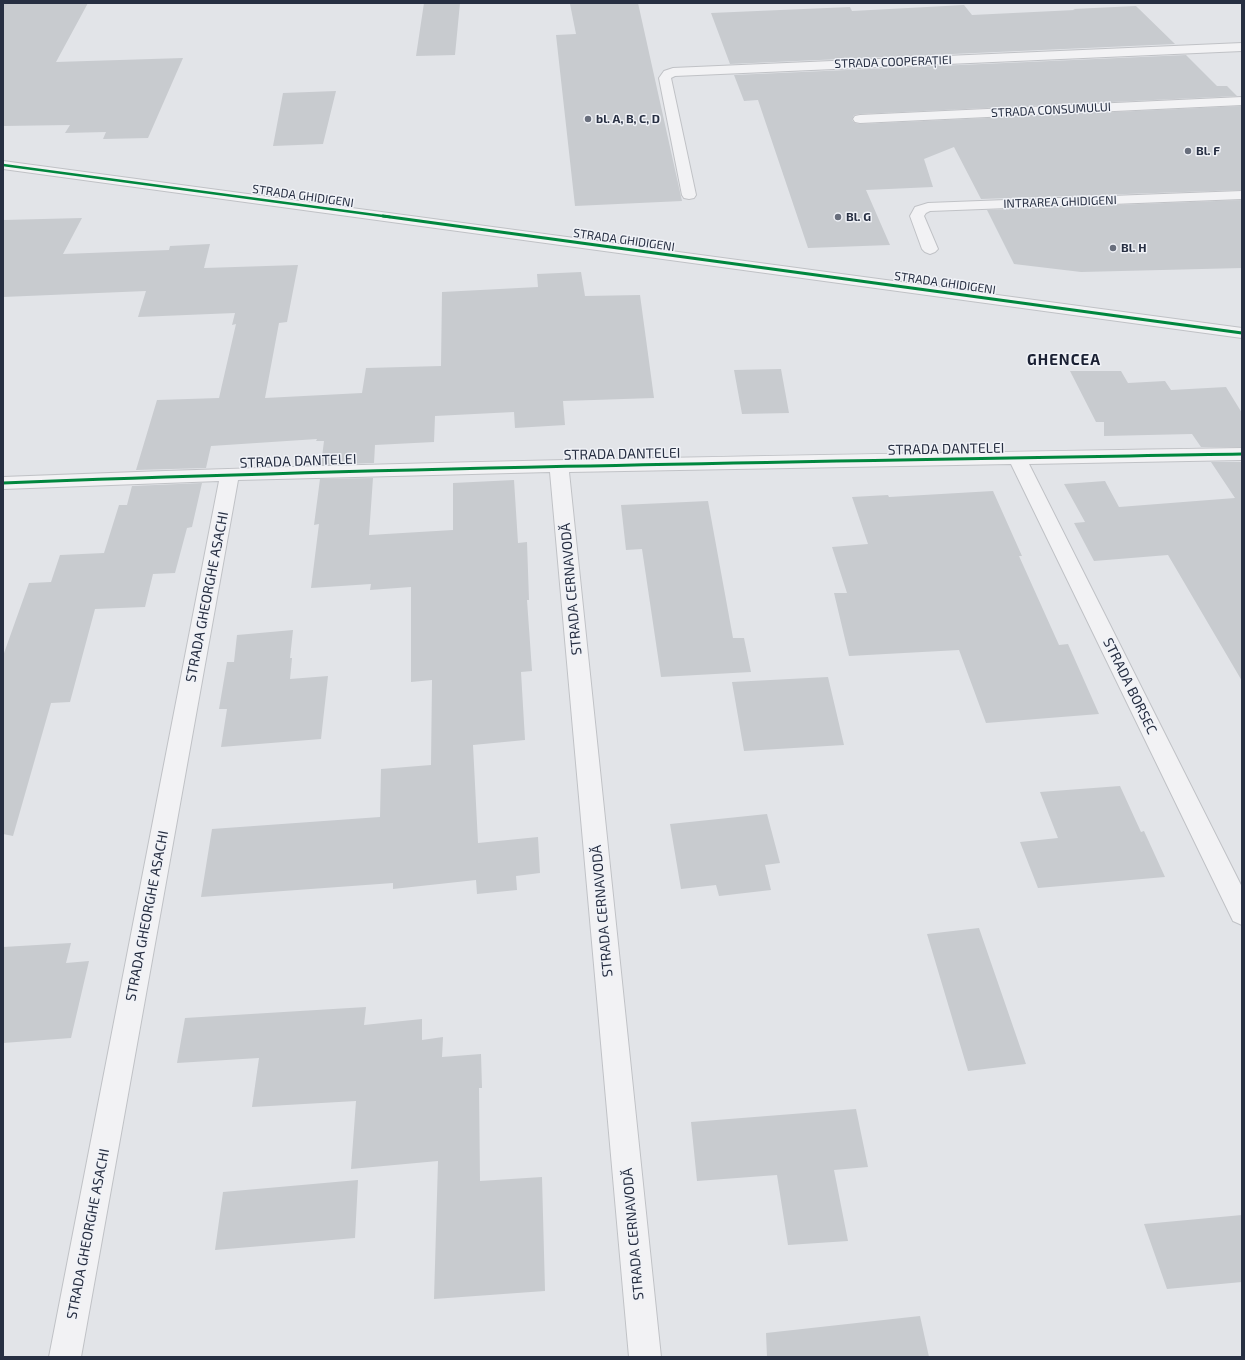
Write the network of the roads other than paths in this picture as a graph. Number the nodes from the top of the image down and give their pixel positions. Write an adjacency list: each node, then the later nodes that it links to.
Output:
1 (1242, 47): 5 (street, STRADA COOPERAȚIEI)
2 (1242, 101): 3 (street, STRADA CONSUMULUI)
3 (860, 119)
4 (3, 166): 8 (street, STRADA GHIDIGENI)
5 (689, 195)
6 (1242, 195): 7 (street, INTRAREA GHIDIGENI)
7 (930, 249)
8 (1242, 333)
9 (1242, 454): 10 (street, STRADA DANTELEI)
10 (1017, 458): 11 (street, STRADA DANTELEI); 14 (street, STRADA BORSEC)
11 (559, 466): 12 (street, STRADA DANTELEI); 16 (street, STRADA CERNAVODĂ)
12 (230, 474): 13 (street, STRADA DANTELEI); 15 (street, STRADA GHEORGHE ASACHI)
13 (3, 483)
14 (1242, 913)
15 (65, 1357)
16 (645, 1357)

